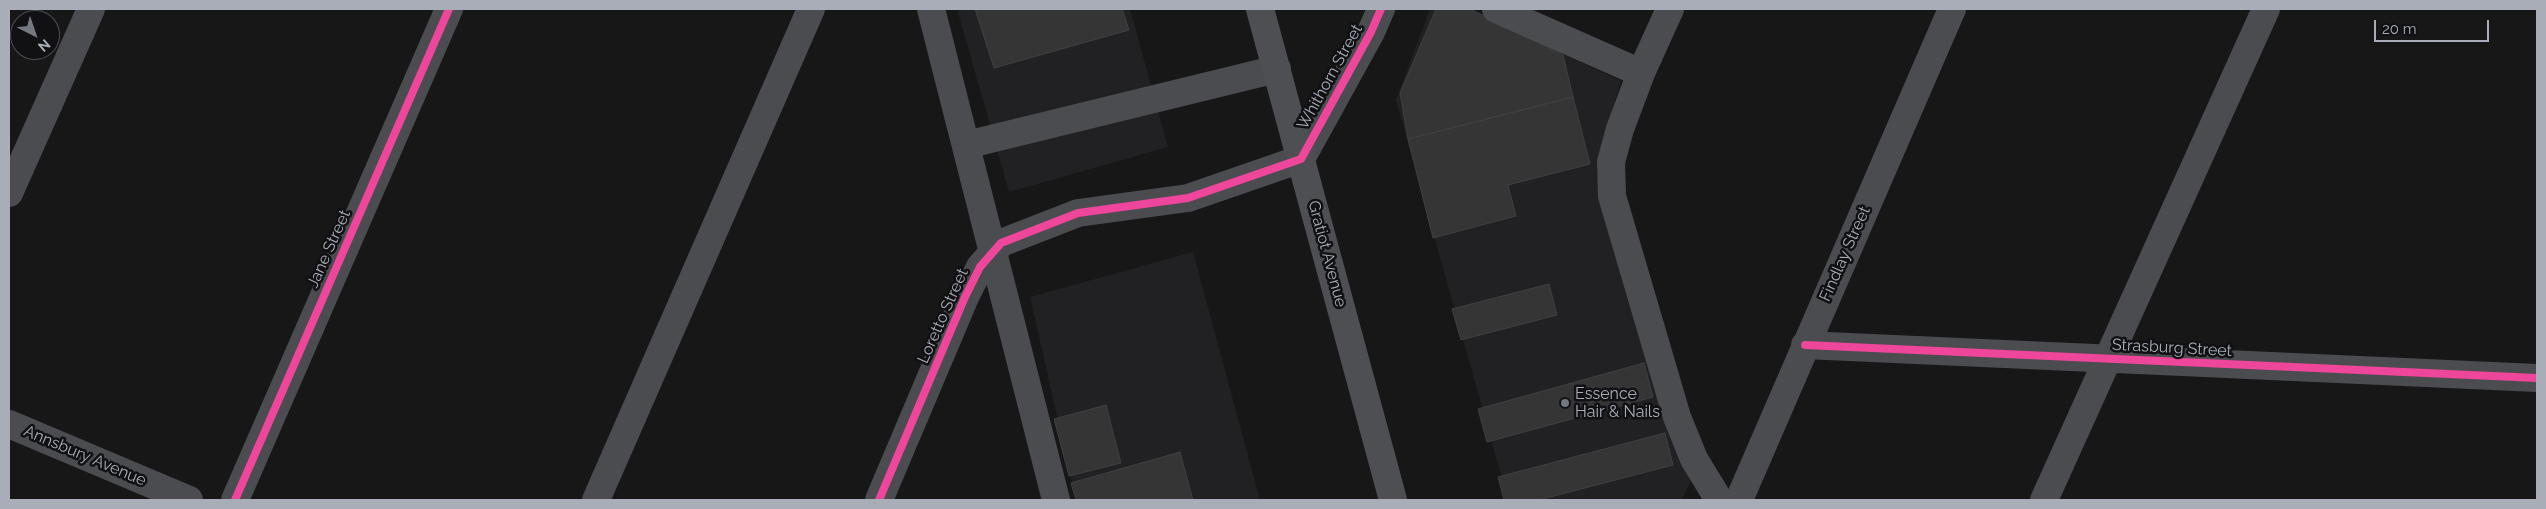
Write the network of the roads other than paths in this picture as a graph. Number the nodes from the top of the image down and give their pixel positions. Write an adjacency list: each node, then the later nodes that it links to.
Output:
1 (91, 9): 15 (street)
2 (449, 9): 22 (street, Jane Street)
3 (811, 9): 23 (street)
4 (931, 9): 13 (street)
5 (1260, 9): 11 (main road, Gratiot Avenue)
6 (1381, 9): 14 (street, Whithorn Street)
7 (1496, 9): 12 (street)
8 (1670, 9): 12 (street)
9 (1952, 9): 17 (street, Findlay Street)
10 (2266, 9): 18 (street)
11 (1277, 69): 13 (street); 14 (main road, Gratiot Avenue)
12 (1641, 73): 27 (street)
13 (966, 145): 16 (street)
14 (1301, 158): 16 (street, Loretto Street); 26 (main road, Gratiot Avenue)
15 (9, 193)
16 (993, 252): 24 (street, Loretto Street); 25 (street)
17 (1805, 345): 18 (street, Strasburg Street); 28 (street, Findlay Street)
18 (2108, 359): 19 (street, Strasburg Street); 29 (street)
19 (2537, 378)
20 (9, 424): 21 (street, Annsbury Avenue)
21 (189, 500)
22 (235, 500)
23 (596, 500)
24 (879, 500)
25 (1056, 500)
26 (1393, 500)
27 (1719, 500)
28 (1739, 500)
29 (2044, 500)

